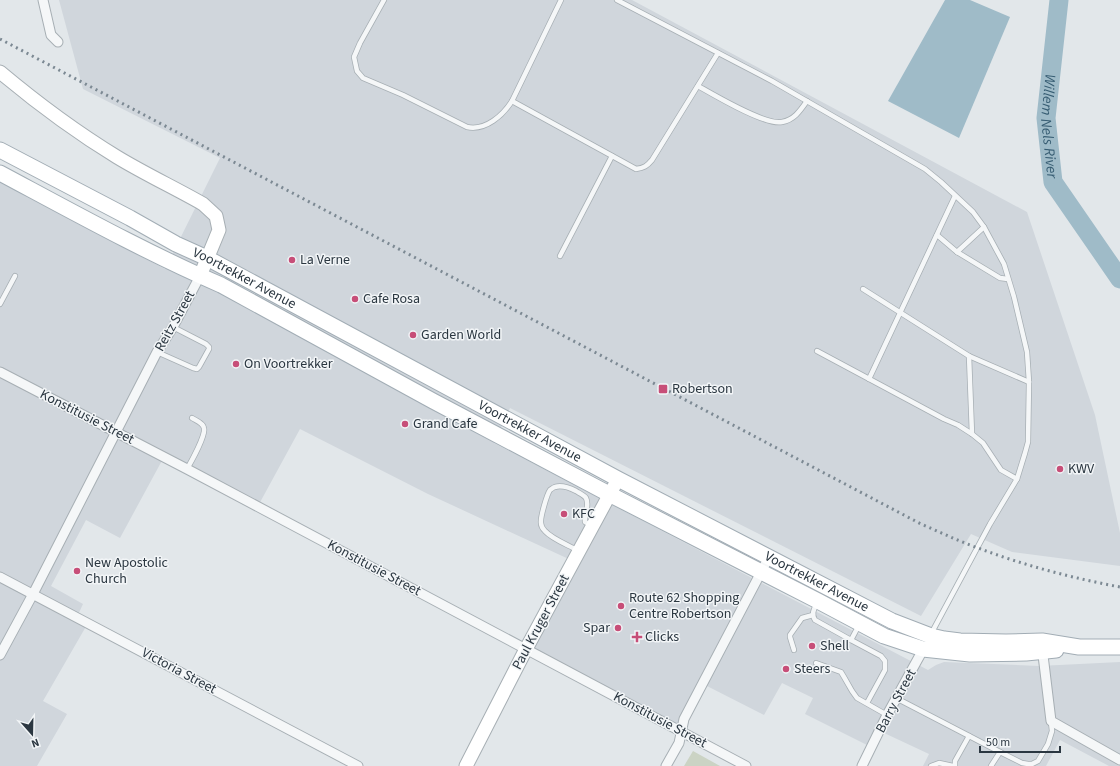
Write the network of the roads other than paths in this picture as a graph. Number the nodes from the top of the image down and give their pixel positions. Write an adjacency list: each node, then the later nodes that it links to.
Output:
1 (43, 0): 5 (street)
2 (384, 0): 9 (lane)
3 (561, 0): 9 (lane)
4 (617, 0): 6 (lane)
5 (58, 42)
6 (718, 52): 8 (lane); 10 (lane)
7 (0, 72): 23 (street, Reitz Street)
8 (698, 86): 10 (lane); 12 (lane)
9 (512, 101): 12 (lane)
10 (807, 101): 16 (lane)
11 (0, 150): 14 (main road, Voortrekker Avenue)
12 (612, 156): 22 (lane)
13 (0, 173): 15 (main road, Voortrekker Avenue)
14 (53, 177): 15 (main road); 17 (main road, Voortrekker Avenue)
15 (44, 196): 19 (main road, Voortrekker Avenue)
16 (955, 196): 18 (lane); 20 (lane)
17 (118, 211): 19 (main road); 23 (main road, Voortrekker Avenue)
18 (984, 227): 21 (lane); 26 (lane)
19 (107, 230): 25 (main road, Voortrekker Avenue)
20 (937, 235): 21 (lane); 29 (lane)
21 (957, 252): 26 (lane)
22 (560, 256)
23 (207, 258): 25 (street, Reitz Street); 41 (main road, Voortrekker Avenue)
24 (15, 276): 28 (lane)
25 (200, 276): 30 (street, Reitz Street); 43 (main road, Voortrekker Avenue)
26 (1008, 280): 36 (lane)
27 (863, 289): 29 (lane)
28 (0, 304)
29 (900, 312): 33 (lane); 35 (lane)
30 (172, 327): 32 (street, Reitz Street); 32 (lane)
31 (817, 351): 35 (lane)
32 (157, 352): 38 (street, Reitz Street)
33 (968, 356): 36 (lane); 39 (lane)
34 (0, 372): 38 (street, Konstitusie Street)
35 (868, 379): 39 (lane)
36 (1029, 382): 42 (lane)
37 (192, 418): 40 (lane)
38 (115, 432): 40 (street, Konstitusie Street); 49 (street, Reitz Street)
39 (972, 434): 42 (lane)
40 (187, 469): 56 (street, Konstitusie Street)
41 (618, 479): 43 (street, Paul Kruger Street); 46 (main road, Voortrekker Avenue)
42 (1017, 479): 52 (lane)
43 (609, 494): 44 (street, Paul Kruger Street); 47 (main road, Voortrekker Avenue)
44 (593, 526): 45 (street, Paul Kruger Street); 45 (lane)
45 (579, 550): 56 (street, Paul Kruger Street)
46 (770, 557): 47 (street); 52 (main road, Voortrekker Avenue)
47 (761, 572): 50 (main road, Voortrekker Avenue); 65 (street)
48 (0, 577): 49 (street, Victoria Street)
49 (33, 594): 59 (street, Reitz Street); 69 (street, Victoria Street)
50 (816, 608): 51 (main road, Voortrekker Avenue); 53 (lane); 58 (lane)
51 (861, 624): 53 (lane); 57 (main road, Voortrekker Avenue)
52 (931, 636): 54 (main road, Voortrekker Avenue); 57 (street, Barry Street)
53 (851, 640): 62 (lane)
54 (1042, 646): 55 (main road, Voortrekker Avenue); 57 (main road, Voortrekker Avenue); 64 (street)
55 (1120, 647)
56 (526, 649): 65 (street, Konstitusie Street); 70 (street, Paul Kruger Street)
57 (923, 649): 61 (street, Barry Street)
58 (794, 650)
59 (0, 654)
60 (816, 663): 62 (lane)
61 (896, 698): 63 (street, Barry Street); 66 (lane)
62 (867, 703): 63 (lane)
63 (887, 715): 73 (street, Barry Street)
64 (1051, 720): 67 (lane); 68 (street)
65 (681, 732): 71 (street); 72 (street, Konstitusie Street)
66 (969, 736): 67 (lane); 75 (lane)
67 (1000, 752): 76 (lane)
68 (1120, 760)
69 (358, 766)
70 (466, 766)
71 (666, 766)
72 (746, 766)
73 (862, 766)
74 (931, 766): 75 (lane)
75 (954, 766)
76 (991, 766)

